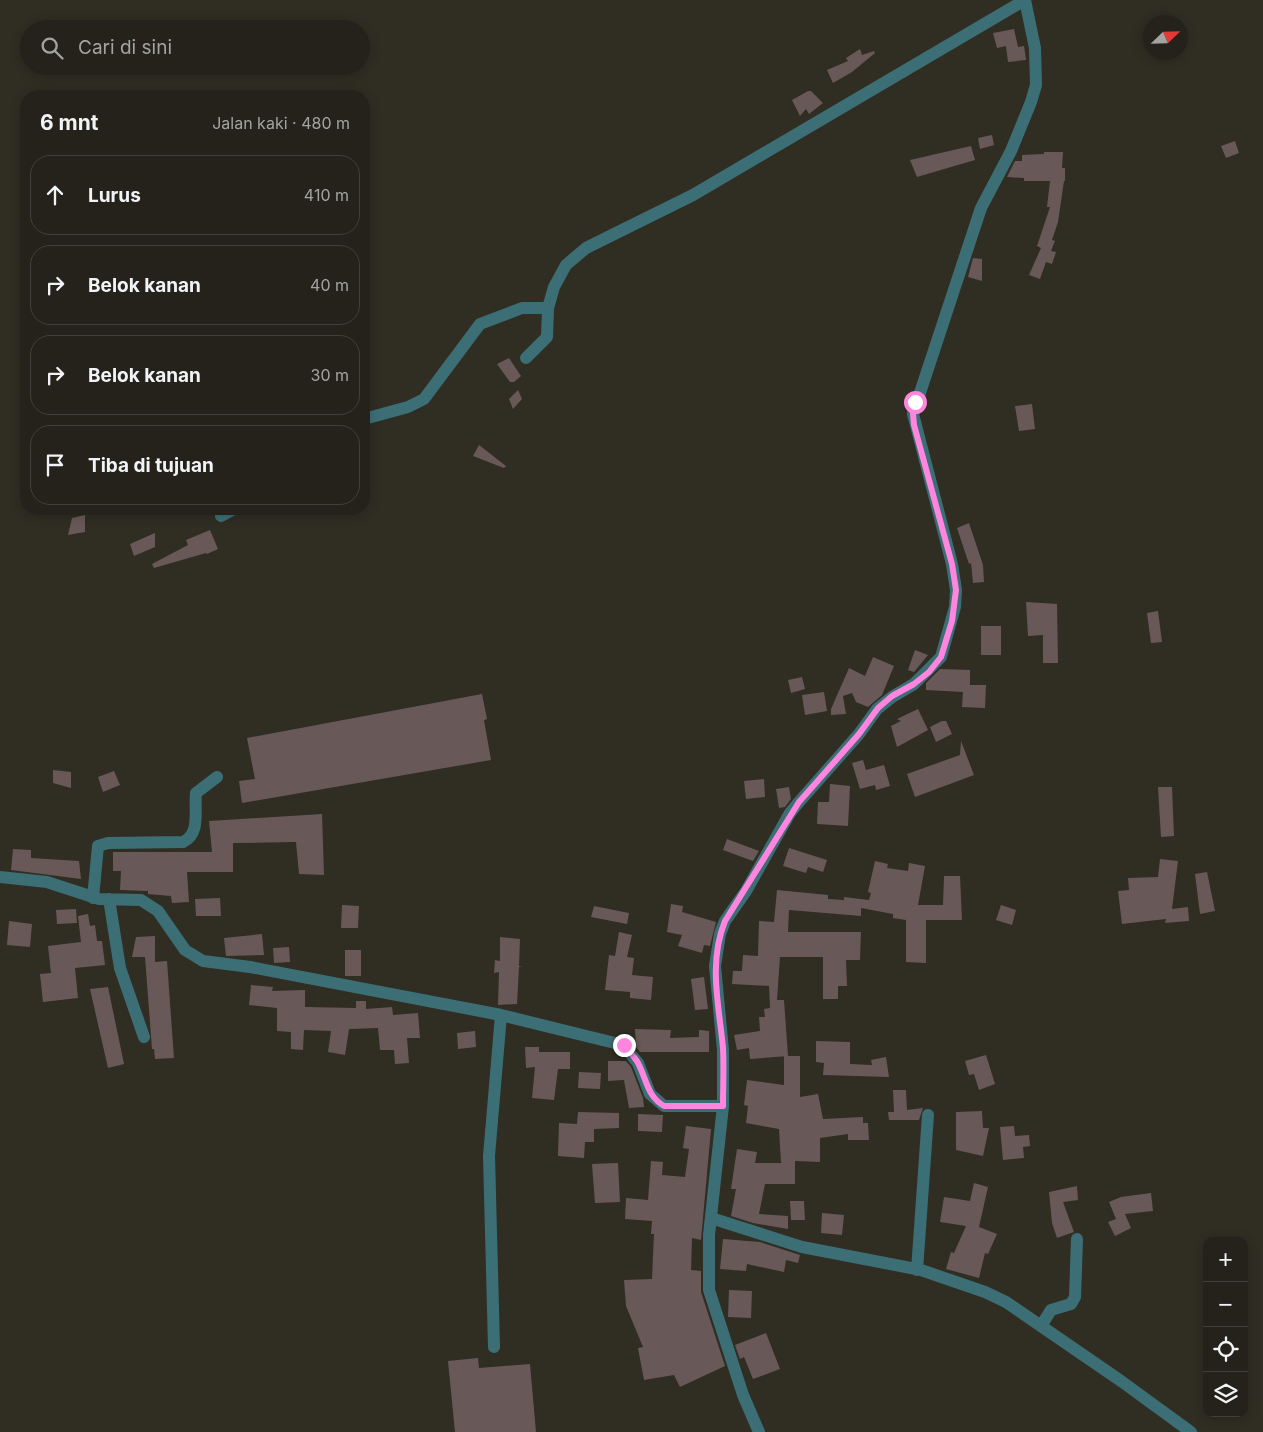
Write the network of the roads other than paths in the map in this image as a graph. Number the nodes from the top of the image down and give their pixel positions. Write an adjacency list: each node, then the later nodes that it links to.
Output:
1 (1025, 0): 2 (street); 11 (street)
2 (548, 308): 3 (street); 4 (street)
3 (526, 358)
4 (370, 417)
5 (217, 777): 7 (street)
6 (0, 877): 7 (street)
7 (93, 898): 8 (street)
8 (109, 899): 9 (street); 10 (street)
9 (501, 1015): 11 (street); 17 (street)
10 (144, 1037)
11 (723, 1106): 13 (street)
12 (928, 1115): 15 (street)
13 (711, 1218): 15 (street); 18 (street)
14 (1077, 1239): 16 (street)
15 (917, 1270): 16 (street)
16 (1041, 1326): 19 (street)
17 (494, 1347)
18 (759, 1432)
19 (1191, 1432)

